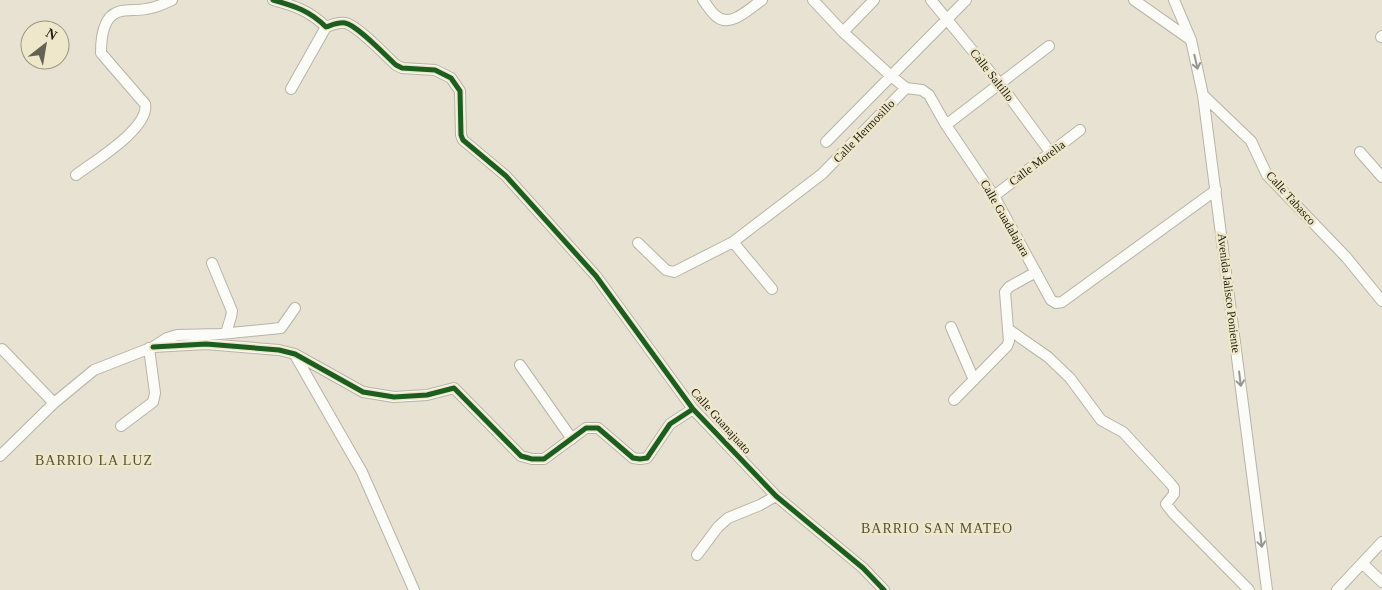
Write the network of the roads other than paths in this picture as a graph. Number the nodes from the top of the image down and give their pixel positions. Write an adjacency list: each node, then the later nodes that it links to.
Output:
1 (172, 0): 26 (street)
2 (273, 0): 12 (street)
3 (703, 0): 4 (street)
4 (762, 0)
5 (813, 0): 13 (street, Calle Guadalajara)
6 (874, 0): 13 (street)
7 (931, 0): 11 (street, Calle Saltillo)
8 (966, 0): 11 (street)
9 (1134, 0): 14 (street)
10 (1174, 0): 14 (street, Avenida Jalisco Poniente)
11 (947, 19): 16 (street); 17 (street, Calle Saltillo)
12 (326, 27): 19 (street); 47 (street, Calle Guanajuato)
13 (843, 32): 16 (street, Calle Guadalajara)
14 (1191, 40): 20 (street, Avenida Jalisco Poniente, one-way to 20)
15 (1049, 46): 17 (street)
16 (891, 76): 18 (street, Calle Guadalajara); 23 (street)
17 (1000, 84): 21 (street); 24 (street, Calle Saltillo)
18 (906, 88): 21 (street, Calle Guadalajara); 30 (street, Calle Hermosillo)
19 (291, 89)
20 (1203, 95): 28 (street, Avenida Jalisco Poniente); 35 (street, Calle Tabasco)
21 (946, 125): 29 (street, Calle Guadalajara)
22 (1080, 130): 24 (street, Calle Morelia)
23 (826, 142)
24 (1050, 152): 29 (street, Calle Morelia)
25 (1360, 152): 27 (street)
26 (76, 175)
27 (1382, 177)
28 (1216, 190): 33 (street, Calle Guadalajara); 59 (street, Avenida Jalisco Poniente, one-way to 59)
29 (994, 196): 33 (street, Calle Guadalajara)
30 (733, 242): 31 (street, Calle Hermosillo); 34 (street)
31 (638, 243)
32 (212, 263): 39 (street)
33 (1036, 272): 38 (street)
34 (772, 289)
35 (1382, 301)
36 (295, 308): 39 (street)
37 (950, 327): 44 (street)
38 (1008, 329): 44 (street); 58 (street)
39 (226, 333): 40 (street)
40 (151, 348): 42 (street); 46 (street); 48 (street)
41 (2, 350): 46 (street)
42 (295, 354): 49 (street); 56 (street)
43 (520, 365): 49 (street)
44 (974, 380): 45 (street)
45 (954, 400)
46 (54, 402): 50 (street)
47 (693, 409): 49 (street); 51 (street, Calle Guanajuato)
48 (122, 426)
49 (572, 439)
50 (0, 456)
51 (776, 496): 53 (street); 57 (street, Calle Guanajuato)
52 (1382, 542): 54 (street)
53 (697, 555)
54 (1363, 564): 55 (street); 60 (street)
55 (1382, 582)
56 (414, 590)
57 (884, 590)
58 (1249, 590)
59 (1267, 590)
60 (1337, 590)

